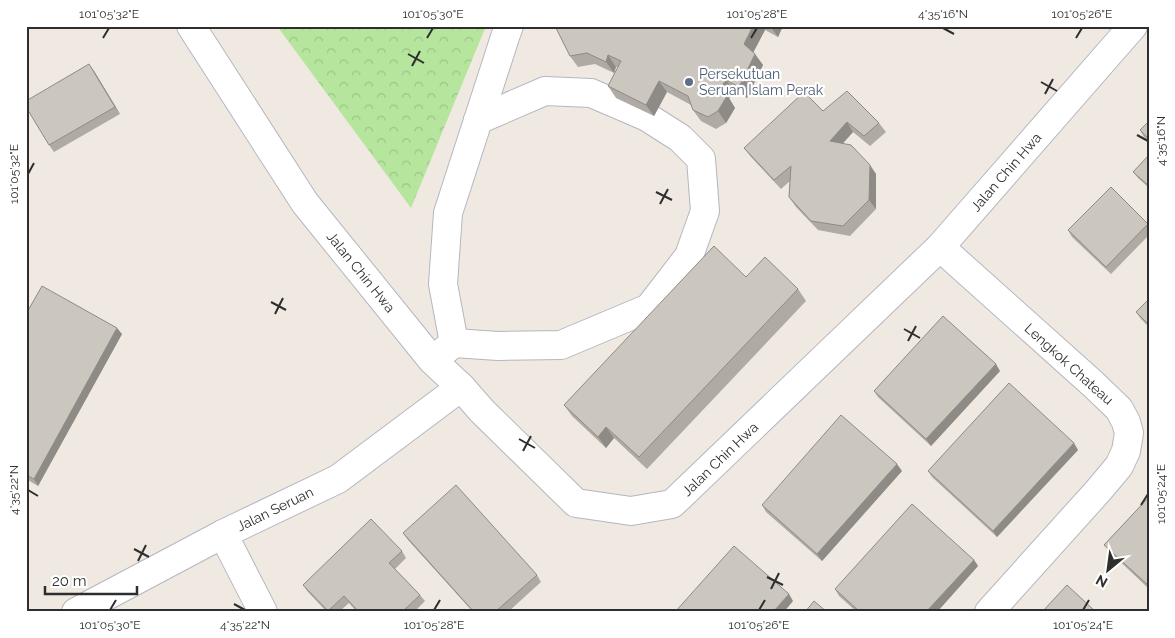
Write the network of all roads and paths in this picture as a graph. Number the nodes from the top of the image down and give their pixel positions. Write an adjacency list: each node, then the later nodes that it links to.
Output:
1 (191, 26): 7 (street, Jalan Chin Hwa)
2 (509, 26): 4 (street)
3 (1133, 26): 5 (street, Jalan Chin Hwa)
4 (478, 120): 6 (street); 6 (street)
5 (940, 247): 8 (street, Jalan Chin Hwa); 12 (street, Lengkok Chateau)
6 (454, 343): 7 (street)
7 (432, 360): 8 (street, Jalan Chin Hwa)
8 (462, 387): 9 (street, Jalan Seruan)
9 (223, 534): 10 (street, Jalan Seruan); 11 (street)
10 (76, 612)
11 (264, 612)
12 (989, 612)

